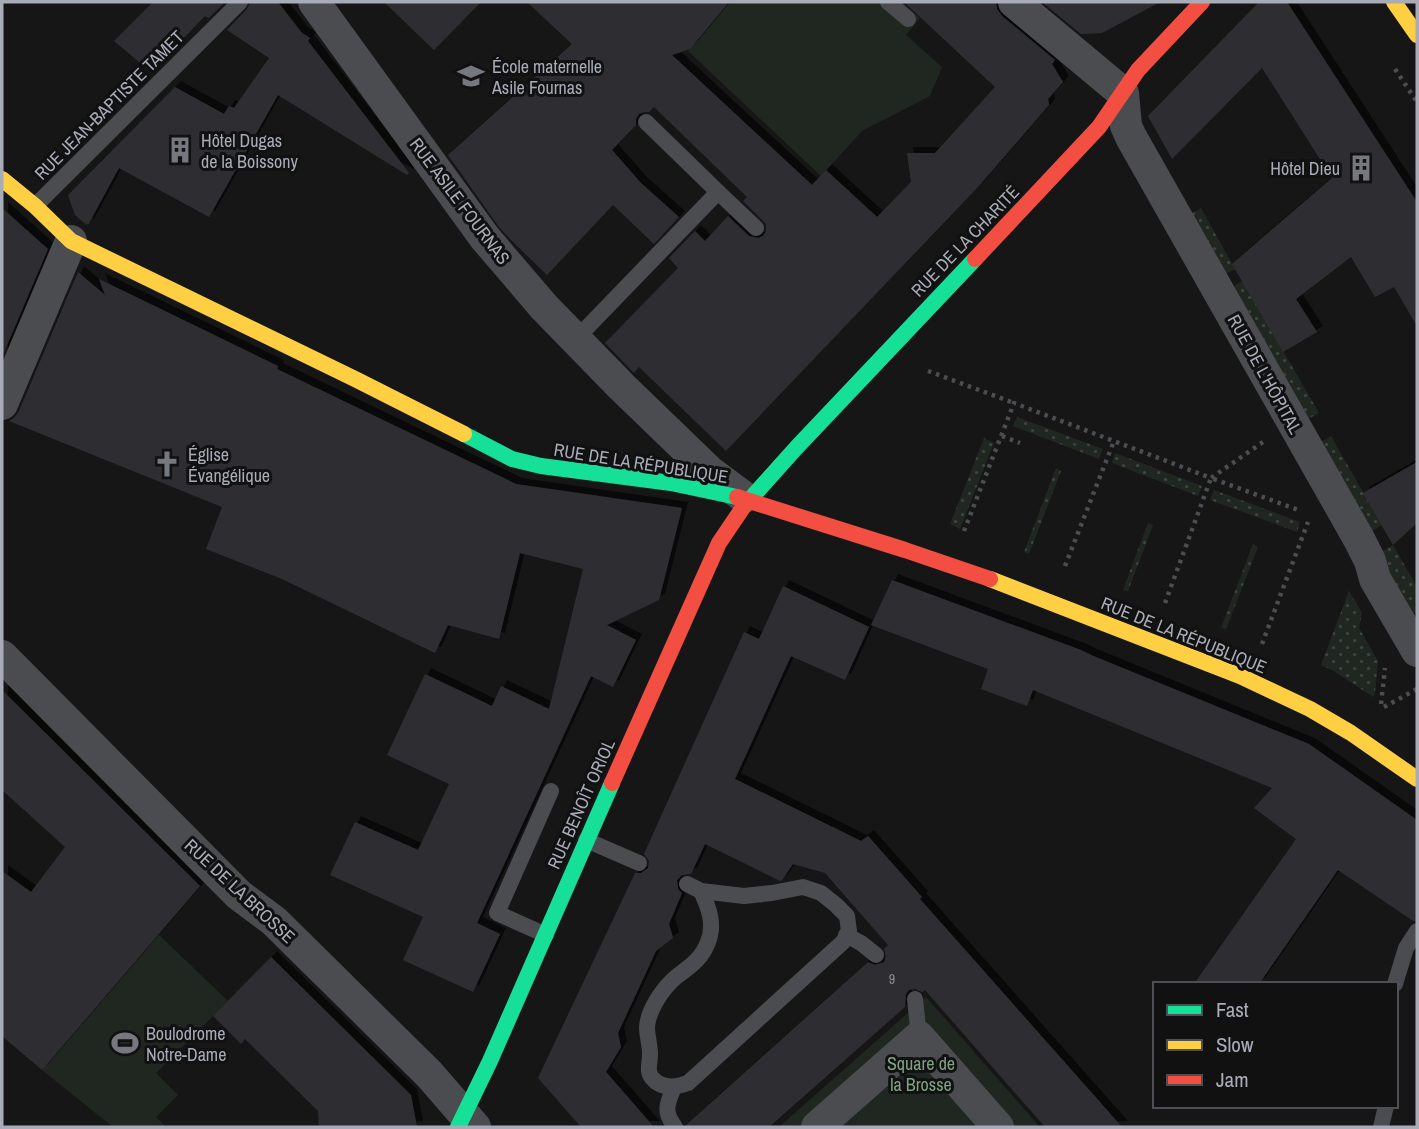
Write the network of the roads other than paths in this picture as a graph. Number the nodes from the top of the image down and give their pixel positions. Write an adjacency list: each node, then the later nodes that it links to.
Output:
1 (240, 2): 13 (lane, RUE JEAN-BAPTISTE TAMET)
2 (314, 2): 16 (street, RUE ASILE FOURNAS)
3 (888, 2): 7 (lane)
4 (1014, 2): 9 (street)
5 (1202, 2): 9 (street, RUE DE LA CHARITÉ)
6 (1394, 2): 8 (street)
7 (908, 19)
8 (1417, 35)
9 (1123, 93): 18 (street, RUE DE LA CHARITÉ); 19 (street, RUE DE L'HÔPITAL)
10 (646, 122): 12 (lane)
11 (2, 179): 13 (street, RUE DE LA RÉPUBLIQUE)
12 (718, 192): 14 (lane); 16 (lane)
13 (35, 206): 15 (street, RUE DE LA RÉPUBLIQUE)
14 (756, 228)
15 (71, 241): 17 (street); 18 (street, RUE DE LA RÉPUBLIQUE)
16 (575, 340): 18 (street, RUE ASILE FOURNAS)
17 (2, 404)
18 (748, 500): 21 (street, RUE DE LA RÉPUBLIQUE); 23 (street, RUE BENOÎT ORIOL)
19 (1417, 651)
20 (2, 656): 34 (street, RUE DE LA BROSSE)
21 (1413, 766)
22 (551, 791): 26 (lane)
23 (586, 840): 24 (lane); 26 (street, RUE BENOÎT ORIOL)
24 (639, 863)
25 (1417, 931): 29 (lane)
26 (546, 935): 34 (street, RUE BENOÎT ORIOL)
27 (846, 936): 28 (lane); 32 (lane); 32 (lane)
28 (876, 955)
29 (1396, 982)
30 (915, 999): 31 (lane)
31 (919, 1037): 36 (street); 37 (street)
32 (674, 1087): 35 (lane)
33 (1386, 1108): 38 (lane)
34 (466, 1123)
35 (675, 1127)
36 (817, 1127)
37 (998, 1127)
38 (1381, 1127)

